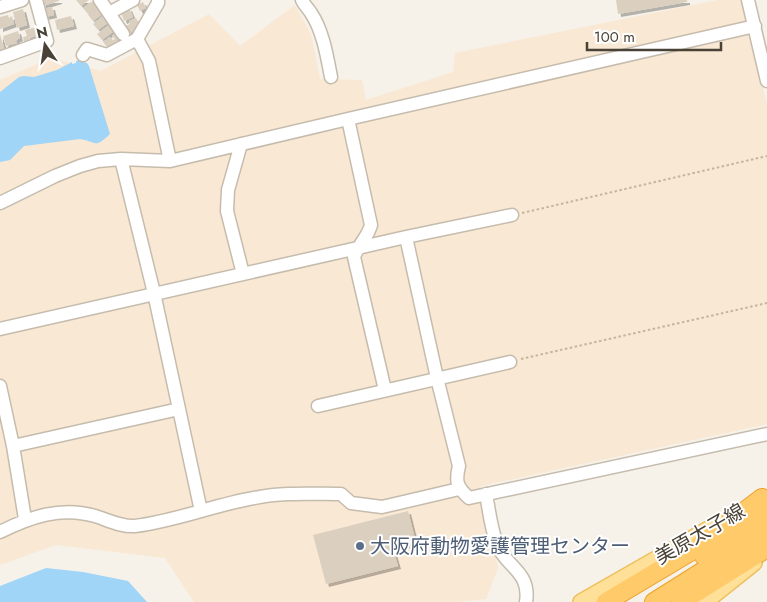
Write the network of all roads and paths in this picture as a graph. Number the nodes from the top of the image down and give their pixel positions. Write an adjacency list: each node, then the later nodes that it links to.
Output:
1 (22, 0): 8 (street)
2 (36, 0): 14 (street)
3 (100, 0): 9 (street)
4 (133, 0): 9 (street)
5 (158, 0): 12 (street)
6 (302, 0): 15 (street)
7 (748, 0): 10 (street)
8 (0, 7)
9 (110, 13): 11 (street)
10 (755, 26): 16 (street); 17 (street)
11 (123, 34)
12 (137, 39): 13 (street); 21 (street)
13 (83, 55)
14 (0, 58)
15 (331, 77)
16 (767, 81)
17 (348, 118): 18 (street); 25 (street)
18 (241, 144): 21 (street); 26 (street)
19 (767, 156): 23 (path)
20 (121, 160): 21 (street); 22 (street); 27 (street)
21 (170, 161)
22 (0, 203)
23 (512, 215): 24 (street)
24 (406, 237): 25 (street); 31 (street)
25 (357, 248): 26 (street); 33 (street)
26 (243, 274): 27 (street)
27 (154, 293): 29 (street); 35 (street)
28 (767, 303): 30 (path)
29 (0, 329)
30 (510, 362): 31 (street)
31 (438, 378): 33 (street); 38 (street)
32 (0, 386): 37 (street)
33 (385, 390): 34 (street)
34 (318, 406)
35 (179, 409): 37 (street); 41 (street)
36 (767, 434): 39 (street)
37 (13, 446): 42 (street)
38 (459, 489): 39 (street); 41 (street)
39 (486, 494): 47 (street)
40 (765, 502): 48 (main road, 美原太子線); 49 (highway); 50 (highway)
41 (201, 511): 42 (street)
42 (26, 519): 44 (street)
43 (767, 528): 51 (highway)
44 (0, 532)
45 (767, 548): 52 (highway)
46 (767, 553): 53 (main road)
47 (526, 602)
48 (581, 602)
49 (606, 602)
50 (630, 602)
51 (654, 602)
52 (681, 602)
53 (705, 602)

